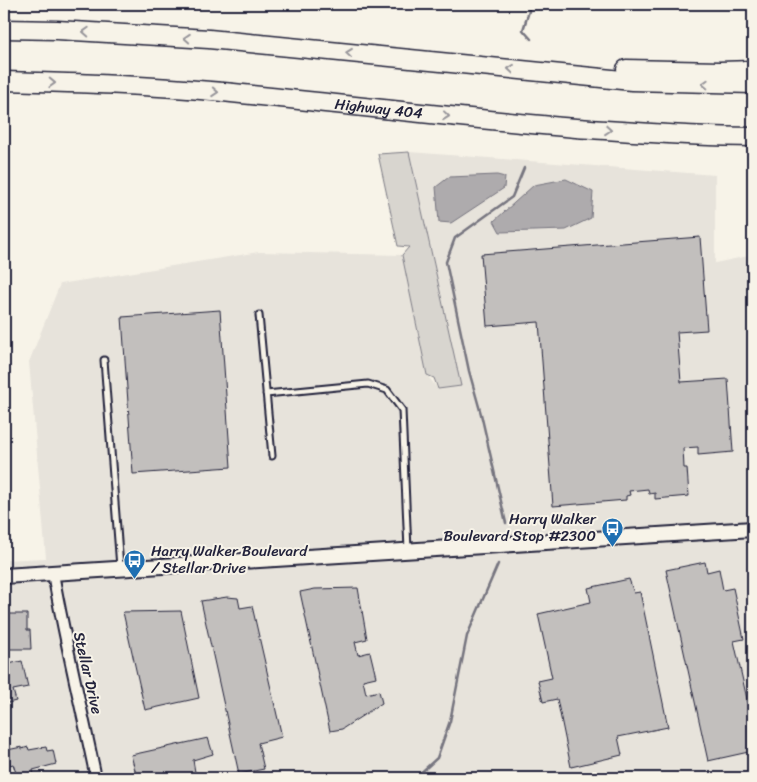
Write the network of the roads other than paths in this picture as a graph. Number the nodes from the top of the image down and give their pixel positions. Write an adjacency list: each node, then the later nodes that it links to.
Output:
1 (4, 29): 3 (highway, one-way to 1)
2 (753, 70): 3 (highway)
3 (560, 73): 5 (highway, one-way to 3)
4 (4, 81): 6 (highway, Highway 404, one-way to 6)
5 (753, 84)
6 (753, 137)
7 (260, 315): 9 (lane)
8 (104, 360): 13 (lane)
9 (266, 394): 10 (lane); 12 (lane)
10 (272, 456)
11 (753, 528): 12 (street)
12 (408, 550): 13 (street)
13 (120, 569): 14 (street)
14 (53, 573): 15 (street); 16 (street, Stellar Drive)
15 (4, 576)
16 (96, 778)

